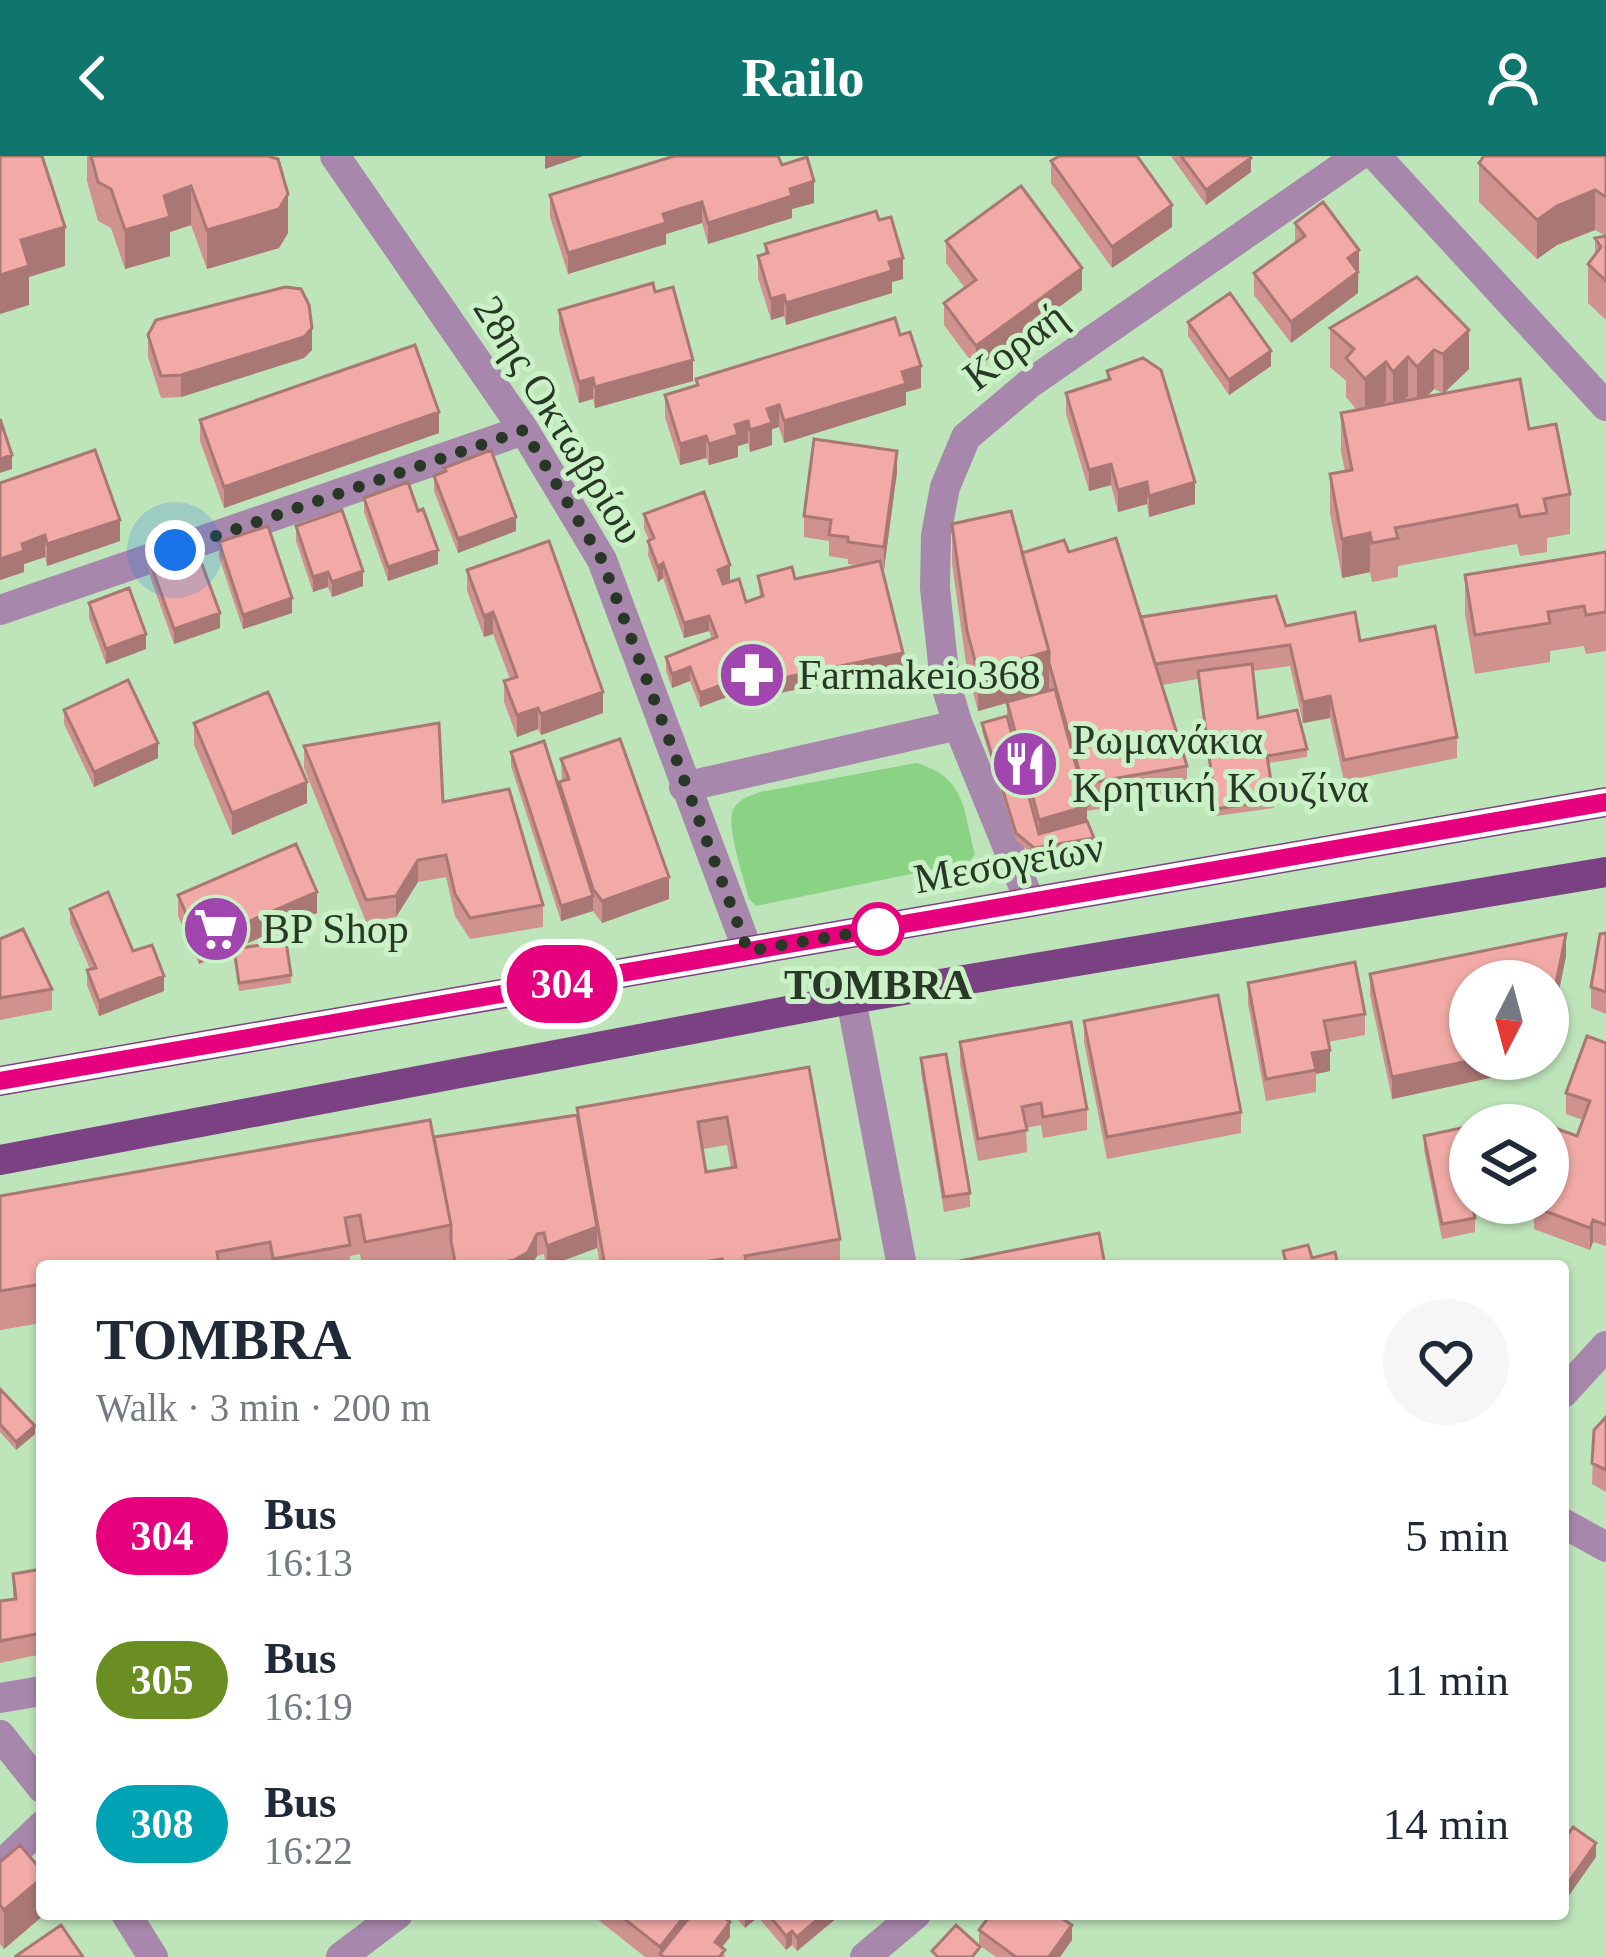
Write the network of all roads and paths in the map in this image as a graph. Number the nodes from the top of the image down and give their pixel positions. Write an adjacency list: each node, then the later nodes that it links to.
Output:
1 (335, 156): 5 (street, 28ης Οκτωβρίου)
2 (1358, 156): 7 (street, Κοραή)
3 (1376, 156): 4 (street)
4 (1606, 406)
5 (524, 430): 6 (street); 8 (street, 28ης Οκτωβρίου)
6 (0, 610)
7 (958, 725): 8 (street); 11 (street, Κοραή)
8 (684, 787): 12 (street, 28ης Οκτωβρίου)
9 (1606, 802): 11 (main road, Μεσογείων)
10 (1606, 872): 13 (main road)
11 (1030, 902): 12 (main road, Μεσογείων)
12 (748, 951): 14 (main road, Μεσογείων)
13 (851, 999): 15 (main road); 16 (street)
14 (0, 1081)
15 (0, 1160)
16 (901, 1260)
17 (1606, 1346): 18 (street)
18 (1569, 1386)
19 (1569, 1526): 20 (street)
20 (1606, 1547)
21 (36, 1692): 22 (street)
22 (0, 1699)
23 (0, 1735): 24 (street)
24 (36, 1780)
25 (36, 1832): 26 (street)
26 (0, 1866)
27 (130, 1920): 30 (street)
28 (390, 1920): 31 (street)
29 (909, 1920): 32 (street)
30 (153, 1957)
31 (341, 1957)
32 (865, 1957)

